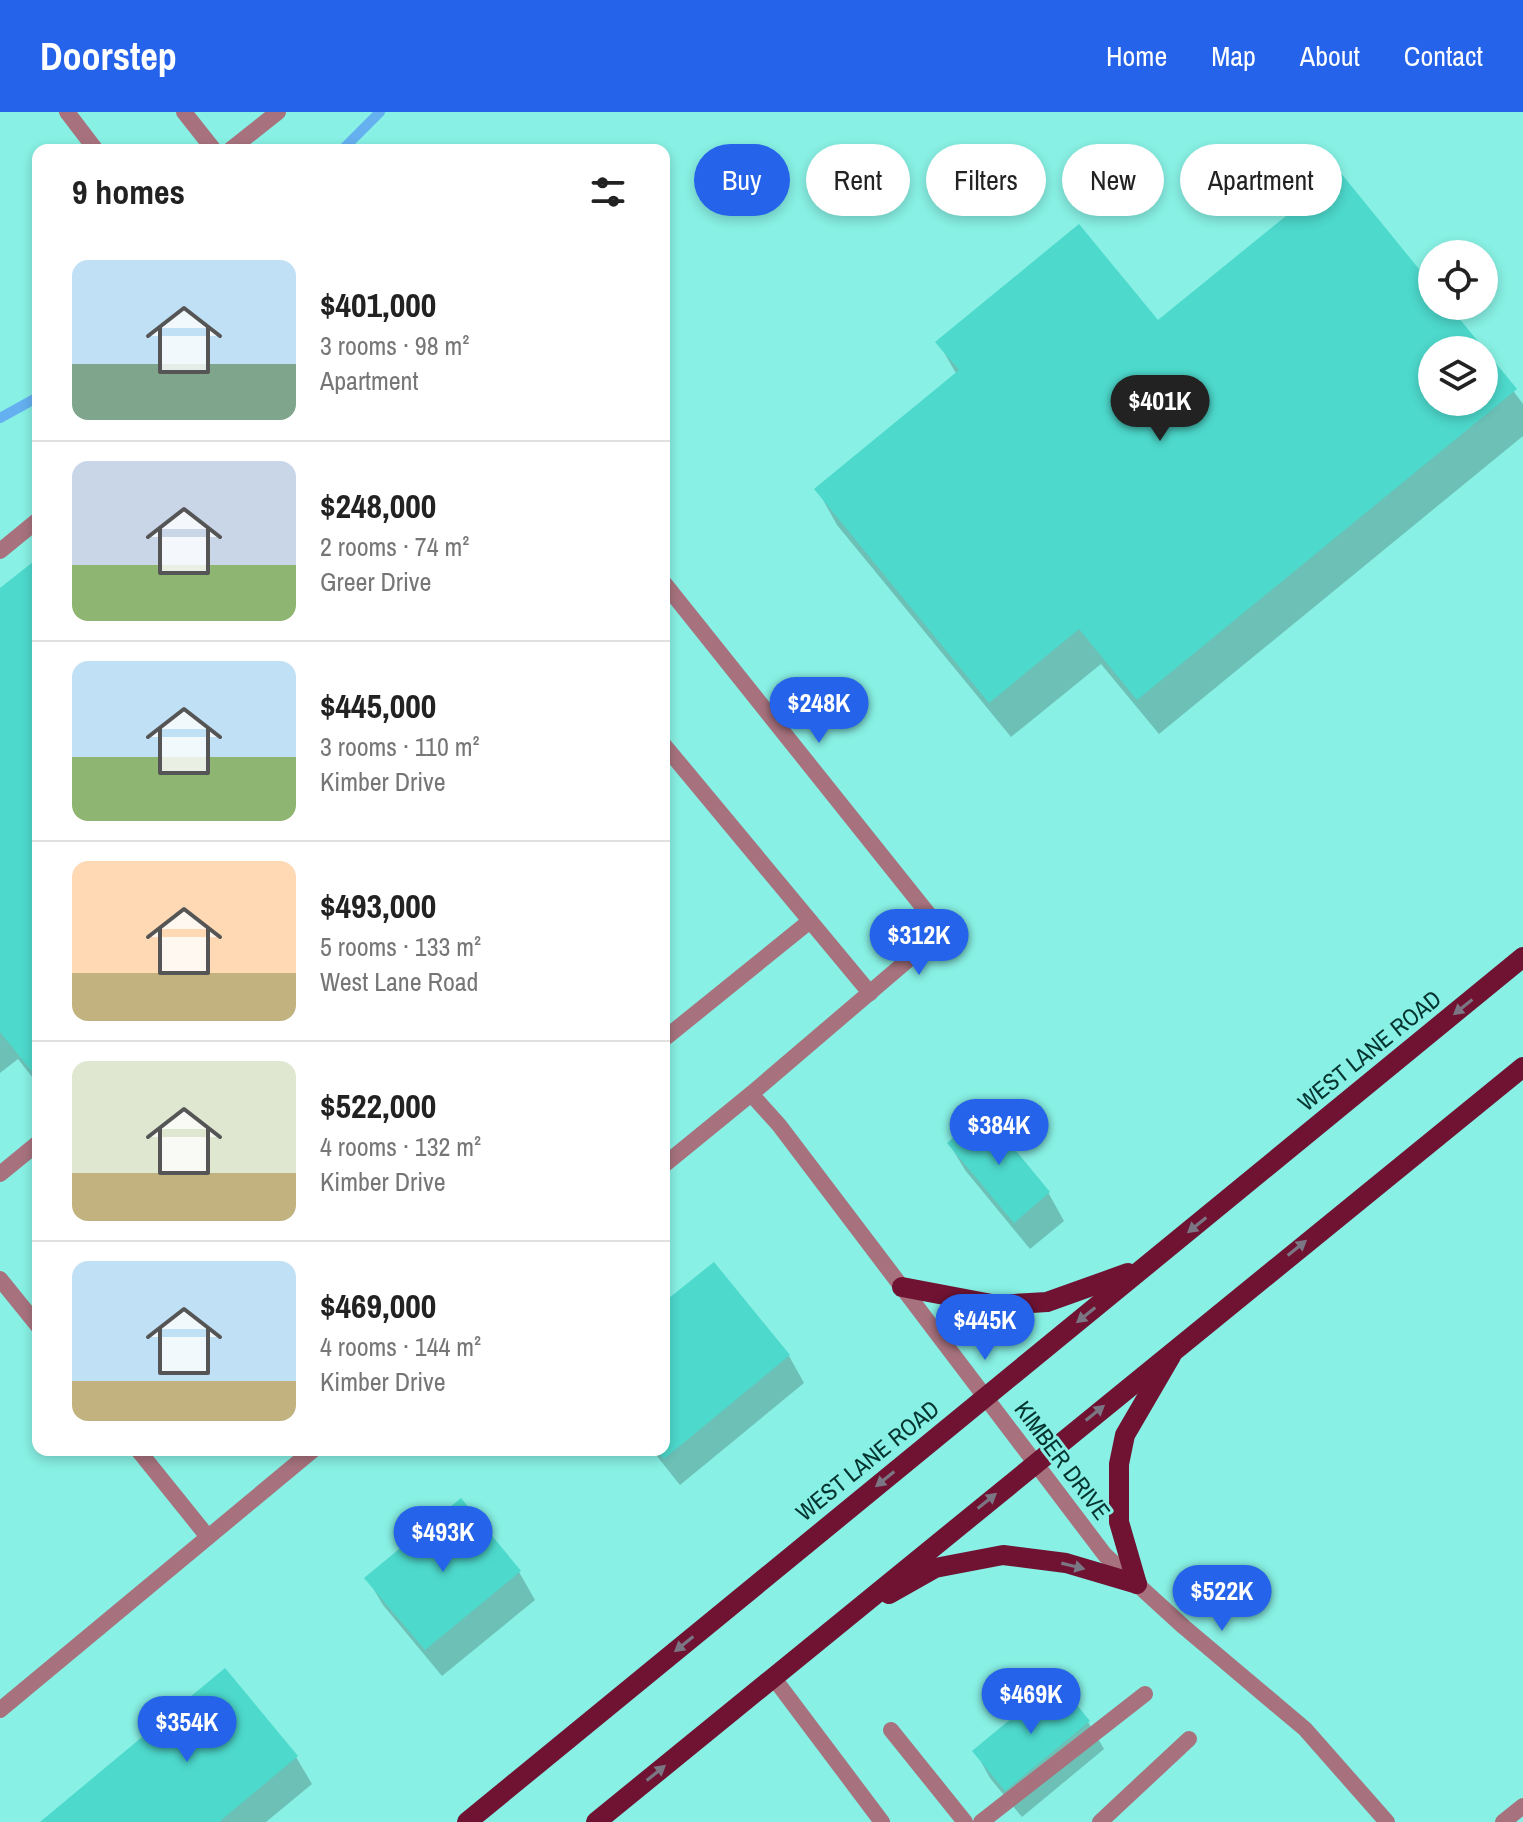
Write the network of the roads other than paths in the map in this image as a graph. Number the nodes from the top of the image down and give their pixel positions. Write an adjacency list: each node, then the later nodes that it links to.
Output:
1 (67, 112): 4 (street)
2 (184, 112): 5 (street)
3 (278, 112): 6 (street)
4 (91, 144)
5 (209, 144)
6 (238, 144)
7 (32, 525): 8 (street)
8 (0, 551)
9 (670, 591): 13 (street)
10 (670, 752): 11 (street)
11 (810, 921): 13 (street); 14 (street)
12 (1523, 957): 20 (main road, WEST LANE ROAD, one-way to 20)
13 (870, 993): 16 (street)
14 (670, 1034)
15 (1521, 1070): 24 (main road, one-way to 15)
16 (751, 1094): 18 (street); 22 (street, KIMBER DRIVE)
17 (32, 1148): 19 (street)
18 (670, 1160)
19 (0, 1174)
20 (1147, 1266): 22 (main road); 25 (main road, WEST LANE ROAD, one-way to 25)
21 (0, 1279): 23 (street)
22 (902, 1287): 25 (street, KIMBER DRIVE)
23 (32, 1319)
24 (1176, 1347): 28 (main road, one-way to 24); 30 (main road)
25 (985, 1396): 28 (street, KIMBER DRIVE); 38 (main road, WEST LANE ROAD, one-way to 38)
26 (143, 1456): 29 (street)
27 (306, 1456): 29 (street)
28 (1035, 1462): 30 (street, KIMBER DRIVE); 31 (main road, one-way to 28)
29 (208, 1537): 34 (street)
30 (1137, 1584): 31 (main road, one-way to 30); 44 (street, KIMBER DRIVE)
31 (842, 1620): 32 (main road)
32 (773, 1677): 39 (main road, one-way to 32); 40 (street)
33 (1145, 1694): 42 (street)
34 (0, 1710)
35 (891, 1730): 41 (street)
36 (1189, 1739): 43 (street)
37 (1523, 1806): 45 (street)
38 (467, 1822)
39 (596, 1822)
40 (882, 1822)
41 (965, 1822)
42 (981, 1822)
43 (1100, 1822)
44 (1387, 1822)
45 (1503, 1822)

